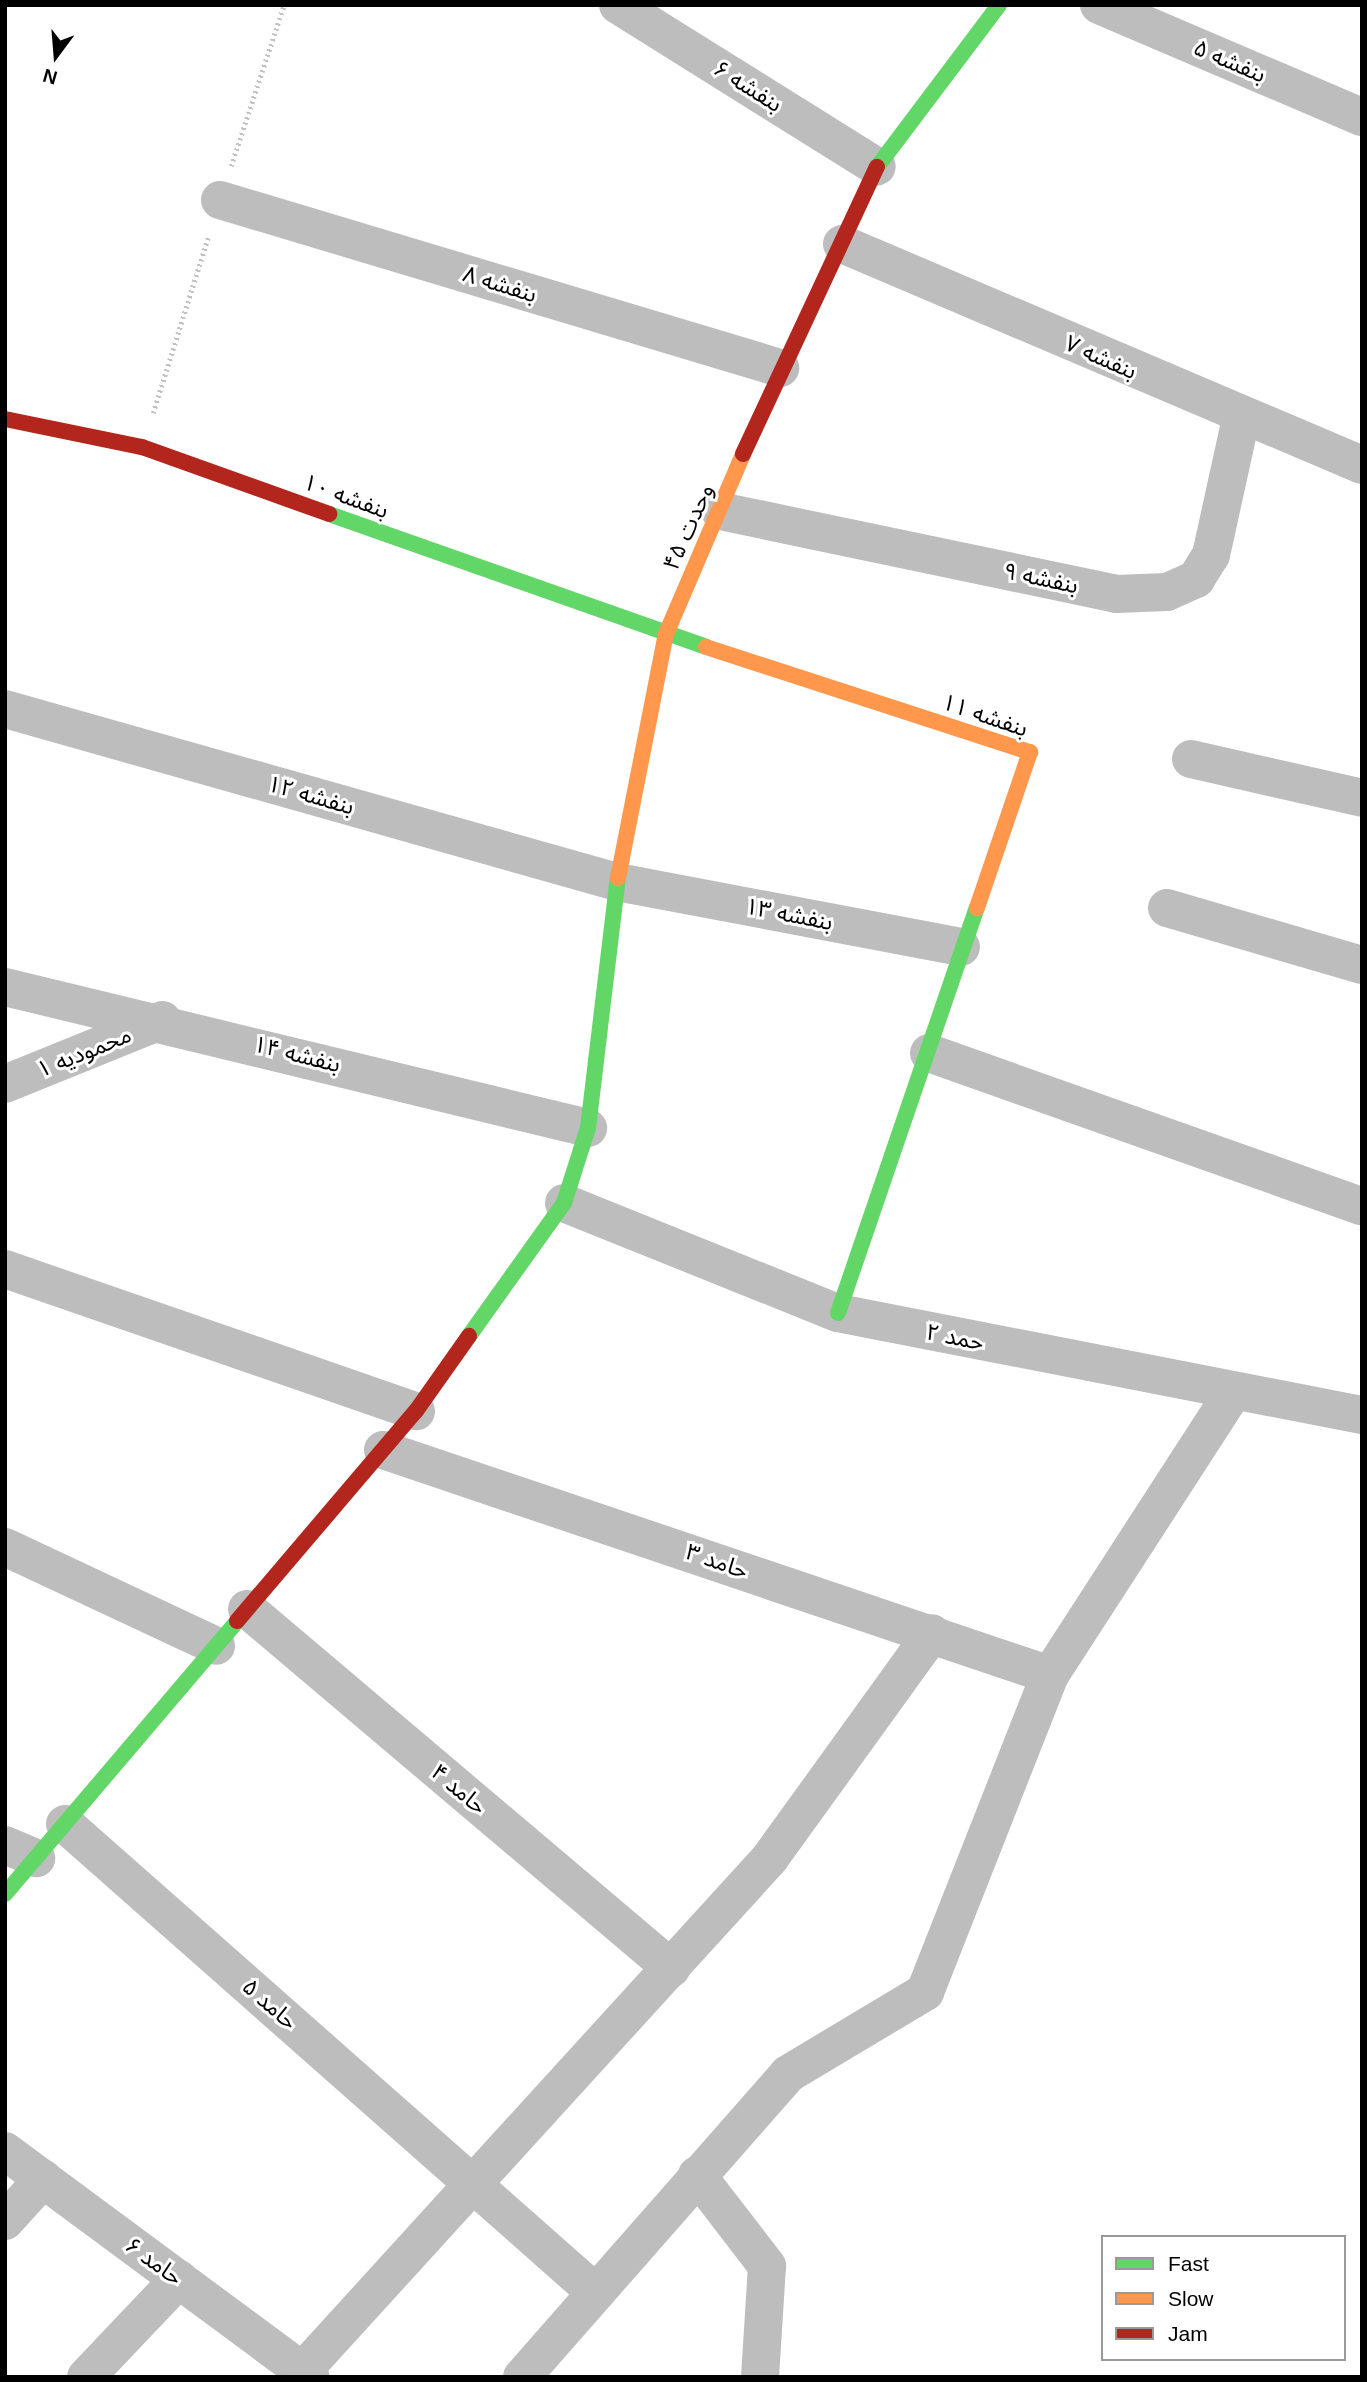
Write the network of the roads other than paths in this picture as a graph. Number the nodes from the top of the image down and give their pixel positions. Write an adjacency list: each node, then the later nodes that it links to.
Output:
1 (620, 5): 5 (street, بنفشه ۶)
2 (999, 5): 5 (street, وحدت ۴۵)
3 (1099, 5): 4 (street, بنفشه ۵)
4 (1362, 117)
5 (877, 167): 7 (street, وحدت ۴۵)
6 (220, 200): 8 (street, بنفشه ۸)
7 (842, 244): 8 (street, وحدت ۴۵); 9 (street, بنفشه ۷)
8 (780, 368): 12 (street, وحدت ۴۵)
9 (1241, 418): 11 (street, بنفشه ۷); 12 (street, بنفشه ۹)
10 (5, 419): 13 (street, بنفشه ۱۰)
11 (1362, 465)
12 (720, 511): 13 (street, وحدت ۴۵)
13 (666, 634): 17 (street, وحدت ۴۵); 19 (street, بنفشه ۱۱)
14 (5, 709): 17 (street, بنفشه ۱۲)
15 (1191, 759): 16 (street)
16 (1362, 798)
17 (617, 881): 19 (street, بنفشه ۱۳); 25 (street, وحدت ۴۵)
18 (1167, 908): 20 (street)
19 (961, 947): 23 (street, بنفشه ۱۱)
20 (1362, 965)
21 (5, 987): 22 (street, بنفشه ۱۴)
22 (163, 1020): 24 (street, محمودیه ۱); 25 (street, بنفشه ۱۴)
23 (929, 1053): 27 (street); 29 (street, بنفشه ۱۱)
24 (5, 1084)
25 (588, 1128): 26 (street, وحدت ۴۵)
26 (564, 1203): 29 (street, حمد ۲); 31 (street, وحدت ۴۵)
27 (1362, 1206)
28 (5, 1269): 31 (street)
29 (838, 1313): 30 (street, حمد ۲)
30 (1233, 1392): 32 (street, حمد ۲); 38 (street)
31 (416, 1411): 33 (street, وحدت ۴۵)
32 (1362, 1415)
33 (383, 1450): 35 (street, وحدت ۴۵); 36 (street, حامد ۳)
34 (5, 1547): 37 (street)
35 (247, 1609): 37 (street, وحدت ۴۵); 42 (street, حامد ۴)
36 (932, 1633): 38 (street, حامد ۳); 42 (street)
37 (216, 1646): 39 (street, وحدت ۴۵)
38 (1050, 1675): 44 (street)
39 (65, 1824): 40 (street, وحدت ۴۵); 46 (street, حامد ۵)
40 (21, 1852): 41 (street, وحدت ۴۵)
41 (5, 1894)
42 (671, 1968): 46 (street)
43 (5, 2151): 45 (street, حامد ۶)
44 (697, 2175): 49 (street); 53 (street)
45 (43, 2179): 47 (street); 48 (street, حامد ۶)
46 (476, 2184): 49 (street, حامد ۵); 50 (street)
47 (5, 2221)
48 (179, 2279): 50 (street, حامد ۶); 51 (street)
49 (596, 2293): 52 (street)
50 (304, 2375)
51 (86, 2377)
52 (522, 2377)
53 (760, 2377)

